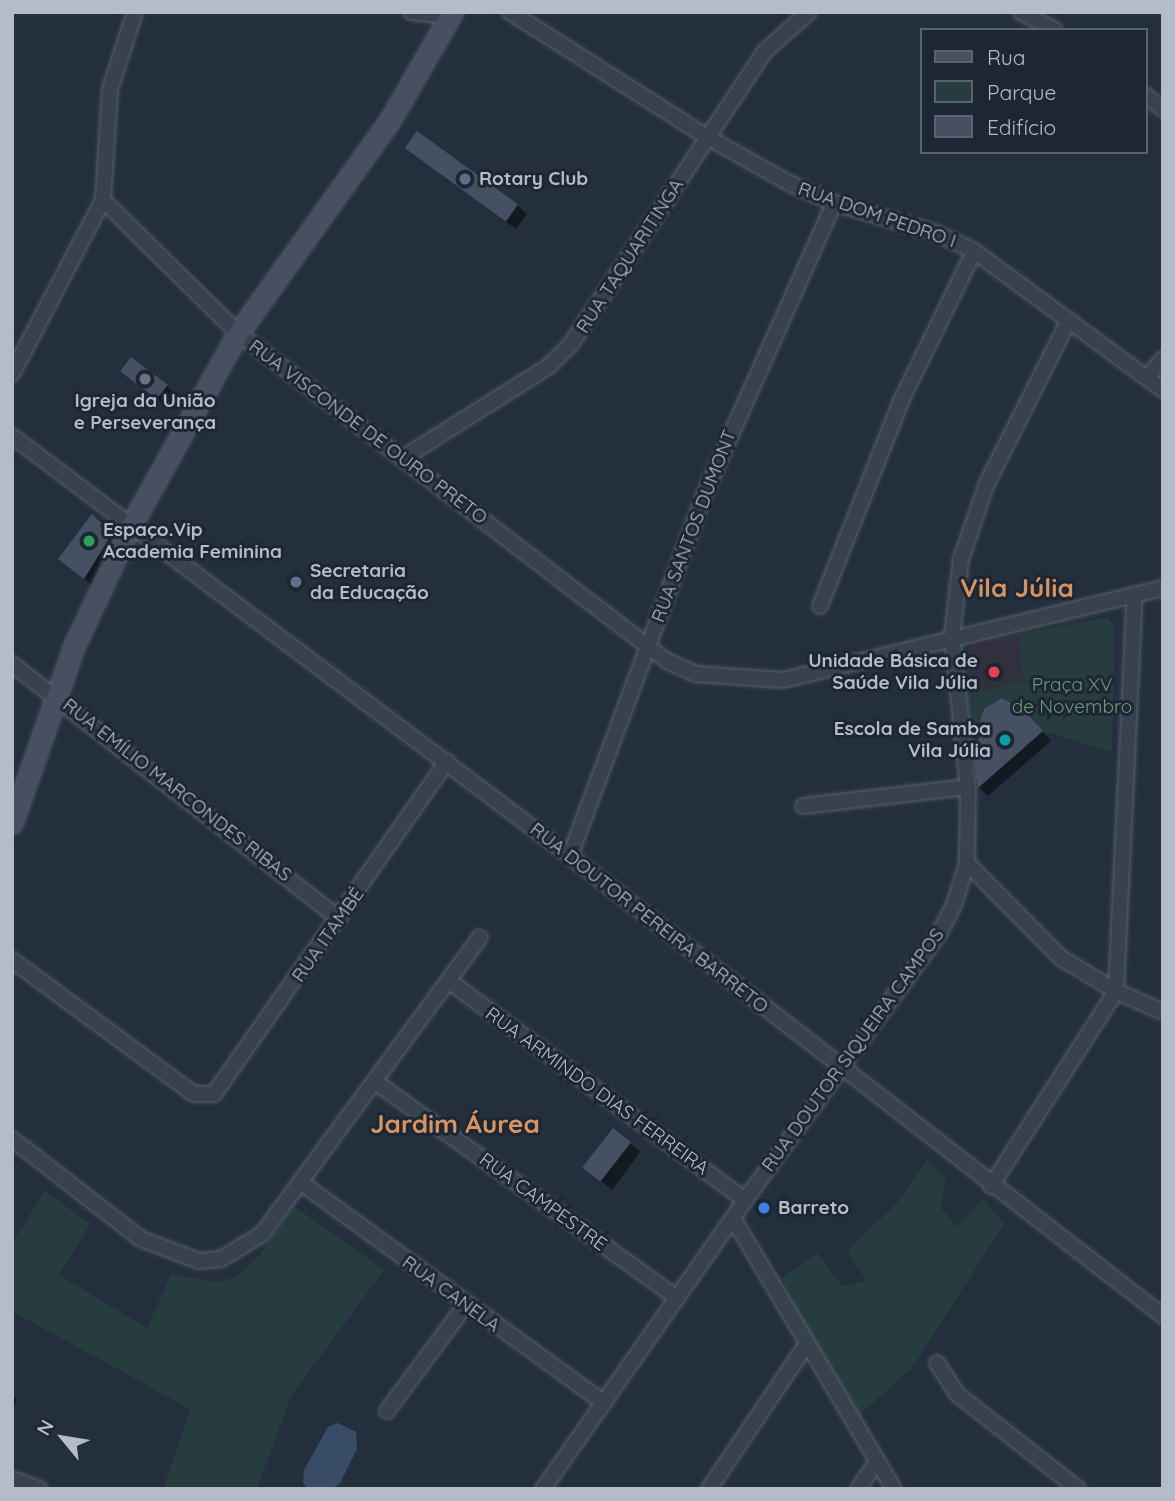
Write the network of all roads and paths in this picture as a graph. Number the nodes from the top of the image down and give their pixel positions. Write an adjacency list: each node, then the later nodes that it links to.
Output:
1 (135, 12): 11 (street)
2 (411, 12): 6 (street)
3 (510, 12): 10 (street, RUA DOM PEDRO I)
4 (808, 12): 10 (street, RUA TAQUARITINGA)
5 (1021, 12): 7 (street)
6 (450, 14): 15 (main road)
7 (1051, 23)
8 (1147, 97): 9 (street)
9 (1163, 109)
10 (707, 137): 12 (street, RUA DOM PEDRO I); 21 (street, RUA TAQUARITINGA)
11 (103, 200): 15 (street, RUA VISCONDE DE OURO PRETO); 17 (street)
12 (834, 203): 13 (street, RUA DOM PEDRO I); 27 (street, RUA SANTOS DUMONT)
13 (974, 251): 14 (street, RUA DOM PEDRO I); 25 (street)
14 (1069, 320): 18 (street, RUA DOM PEDRO I); 26 (street, RUA DOUTOR SIQUEIRA CAMPOS)
15 (238, 333): 21 (street, RUA VISCONDE DE OURO PRETO); 22 (main road)
16 (1163, 359): 18 (street)
17 (12, 373)
18 (1147, 379): 19 (street, RUA DOM PEDRO I)
19 (1163, 390)
20 (12, 436): 22 (street, RUA DOUTOR PEREIRA BARRETO)
21 (403, 458): 27 (street, RUA VISCONDE DE OURO PRETO)
22 (130, 527): 29 (main road); 30 (street, RUA DOUTOR PEREIRA BARRETO)
23 (1163, 588): 24 (street, RUA VISCONDE DE OURO PRETO)
24 (1135, 594): 26 (street, RUA VISCONDE DE OURO PRETO); 40 (street)
25 (820, 606)
26 (952, 636): 27 (street, RUA VISCONDE DE OURO PRETO); 31 (street, RUA DOUTOR SIQUEIRA CAMPOS)
27 (649, 646): 34 (street, RUA SANTOS DUMONT)
28 (12, 664): 29 (street, RUA EMÍLIO MARCONDES RIBAS)
29 (55, 694): 33 (main road); 36 (street, RUA EMÍLIO MARCONDES RIBAS)
30 (447, 761): 34 (street, RUA DOUTOR PEREIRA BARRETO); 36 (street, RUA ITAMBÉ)
31 (968, 787): 32 (street); 35 (street, RUA DOUTOR SIQUEIRA CAMPOS)
32 (803, 806)
33 (12, 823)
34 (570, 856): 42 (street, RUA DOUTOR PEREIRA BARRETO)
35 (967, 863): 40 (street); 42 (street, RUA DOUTOR SIQUEIRA CAMPOS)
36 (340, 919): 38 (street, RUA ITAMBÉ)
37 (480, 937): 39 (street)
38 (12, 960)
39 (449, 981): 43 (street); 47 (street, RUA ARMINDO DIAS FERREIRA)
40 (1116, 991): 41 (street); 46 (street)
41 (1163, 1012)
42 (842, 1071): 46 (street, RUA DOUTOR PEREIRA BARRETO); 47 (street, RUA DOUTOR SIQUEIRA CAMPOS)
43 (374, 1081): 45 (street); 49 (street, RUA CAMPESTRE)
44 (12, 1139): 45 (street)
45 (300, 1182): 50 (street, RUA CANELA)
46 (992, 1186): 51 (street, RUA DOUTOR PEREIRA BARRETO)
47 (745, 1200): 48 (street, RUA DOUTOR SIQUEIRA CAMPOS)
48 (733, 1218): 49 (street, RUA DOUTOR SIQUEIRA CAMPOS); 52 (street)
49 (677, 1298): 54 (street, RUA DOUTOR SIQUEIRA CAMPOS)
50 (465, 1306): 54 (street, RUA CANELA); 55 (street)
51 (1163, 1315)
52 (806, 1345): 56 (street); 60 (street)
53 (937, 1363): 63 (street)
54 (604, 1403): 59 (street, RUA DOUTOR SIQUEIRA CAMPOS)
55 (387, 1411)
56 (876, 1463): 61 (street); 62 (street)
57 (12, 1479): 58 (street)
58 (39, 1489)
59 (543, 1489)
60 (709, 1489)
61 (858, 1489)
62 (894, 1489)
63 (1079, 1489)

